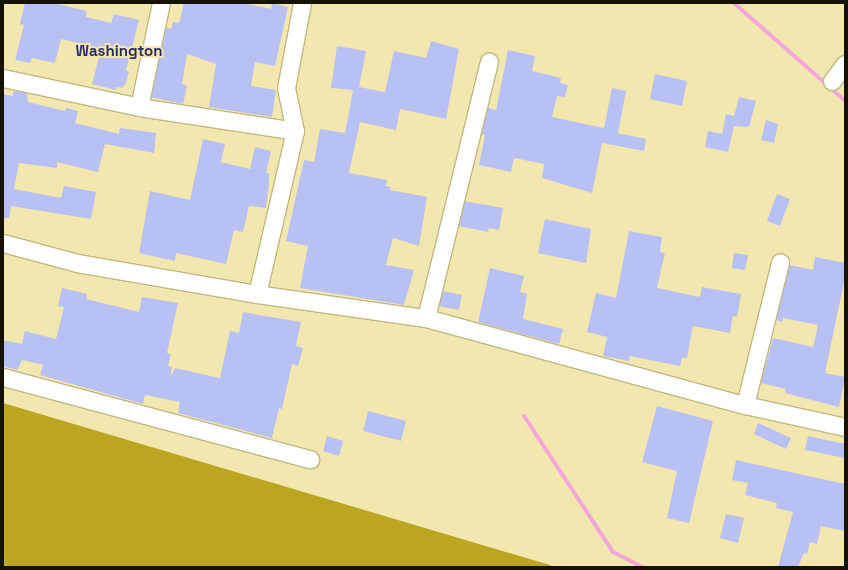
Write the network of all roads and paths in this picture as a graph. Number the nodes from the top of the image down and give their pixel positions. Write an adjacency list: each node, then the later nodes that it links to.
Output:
1 (161, 3): 7 (street)
2 (302, 3): 8 (street)
3 (489, 62): 12 (street)
4 (845, 64): 6 (street)
5 (3, 78): 7 (street)
6 (832, 81)
7 (139, 107): 8 (street)
8 (295, 131): 11 (street)
9 (3, 244): 11 (street)
10 (780, 262): 14 (street)
11 (256, 294): 12 (street)
12 (426, 318): 14 (street)
13 (3, 377): 16 (street)
14 (744, 405): 15 (street)
15 (845, 427)
16 (310, 459)

